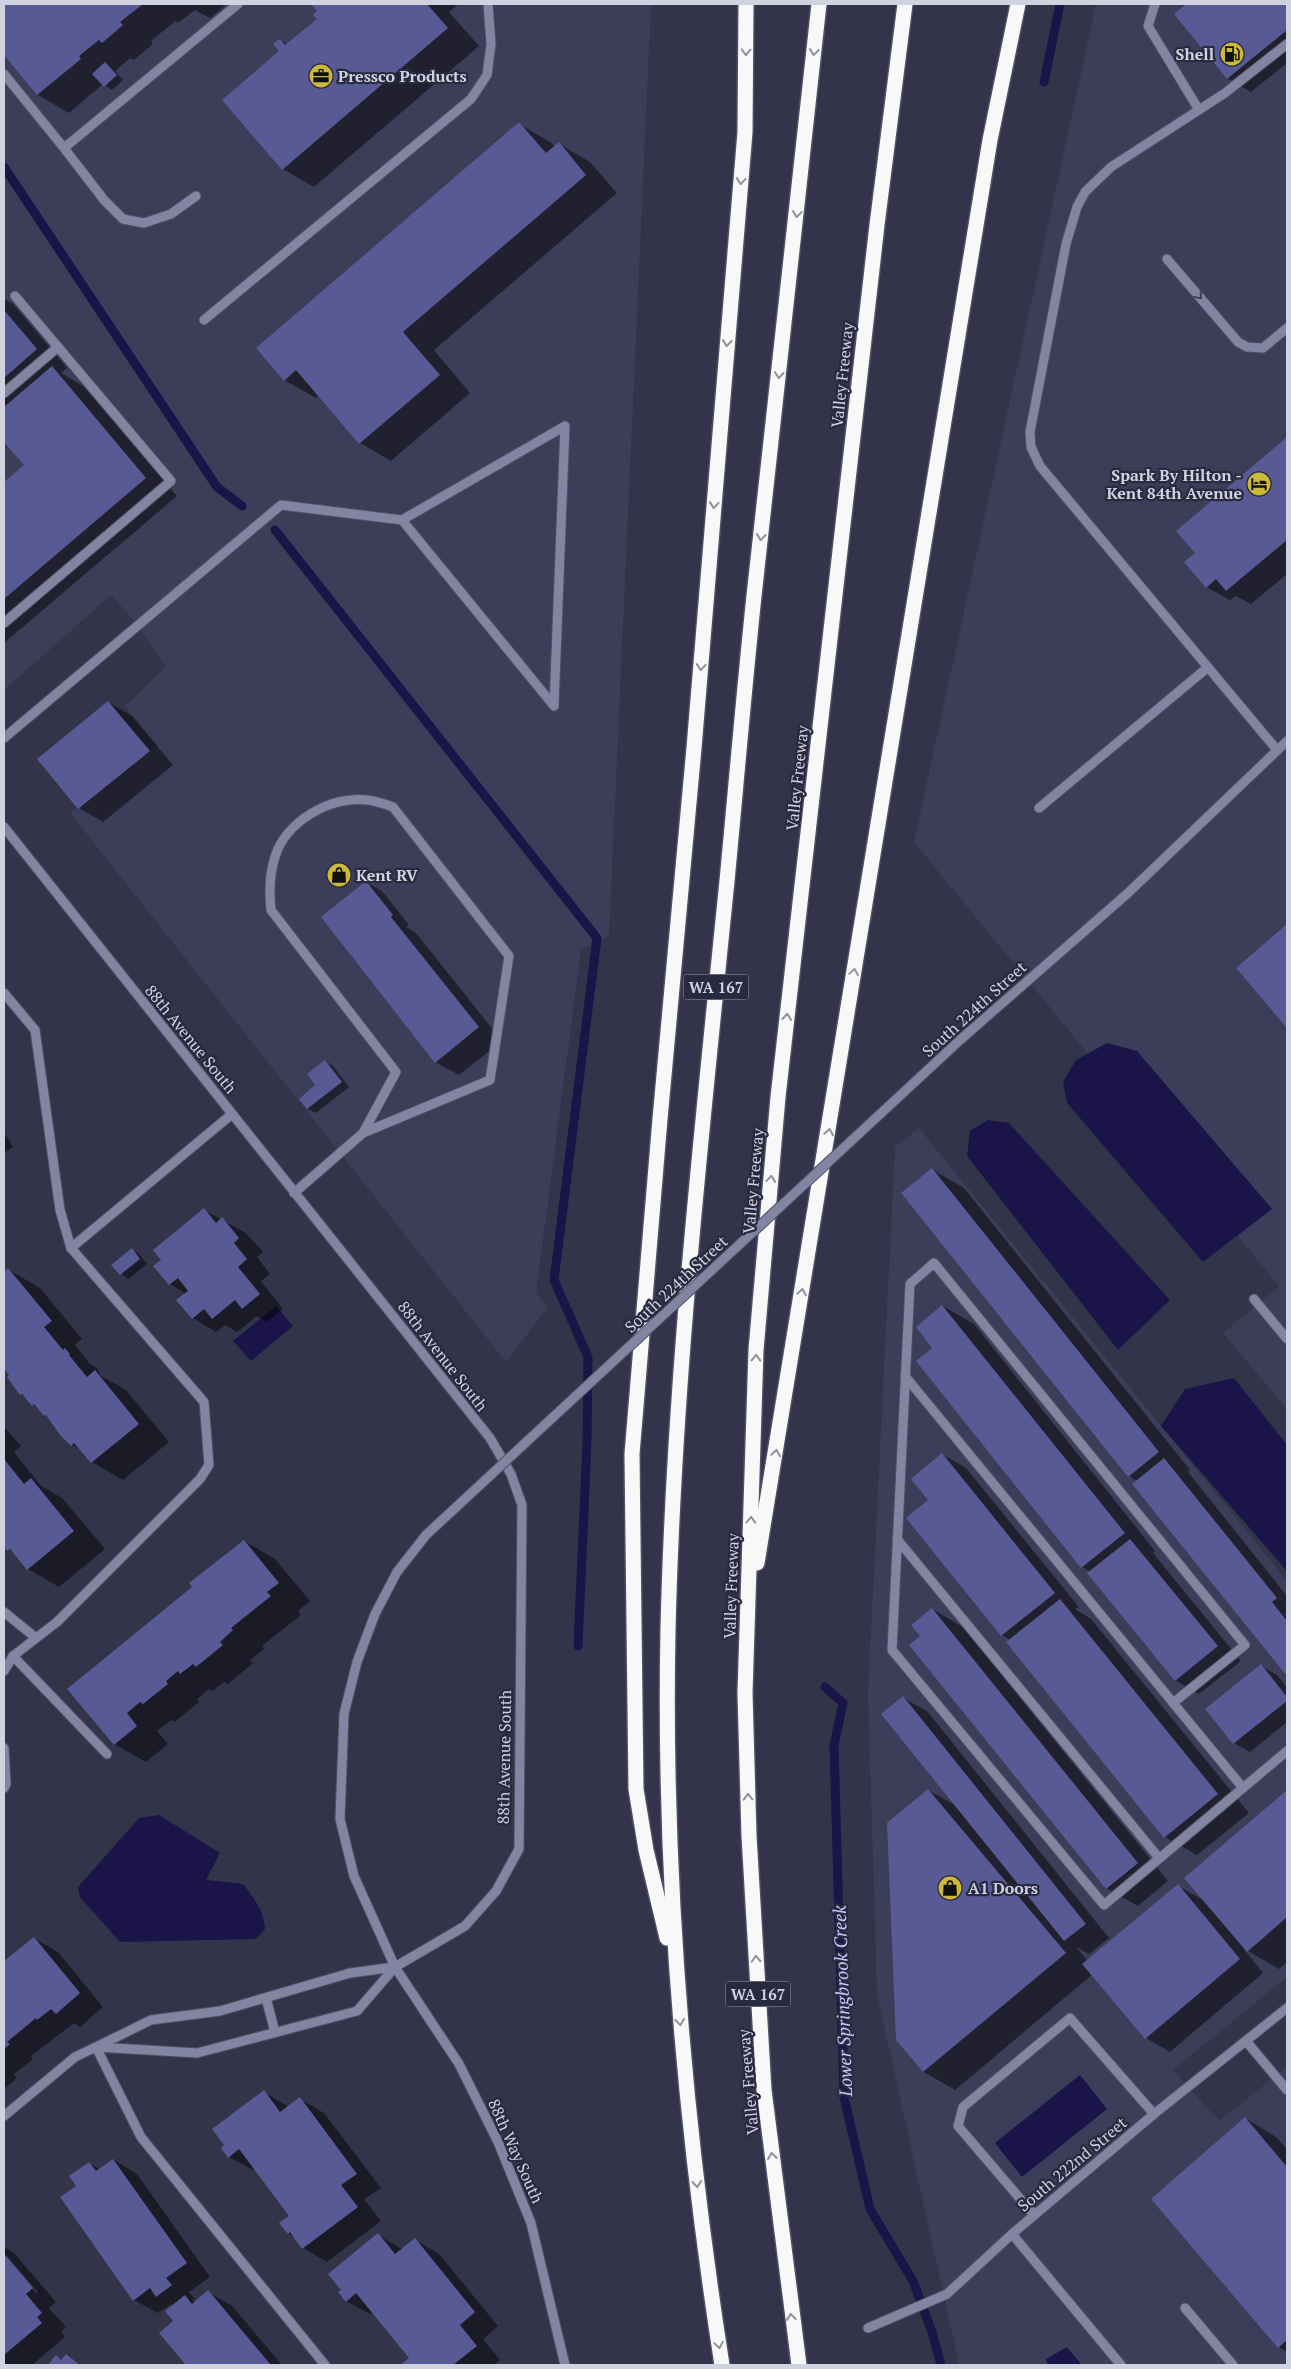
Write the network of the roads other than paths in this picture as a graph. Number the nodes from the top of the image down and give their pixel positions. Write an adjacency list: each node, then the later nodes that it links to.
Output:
1 (238, 4): 11 (street)
2 (488, 4): 15 (street)
3 (746, 4): 49 (highway, one-way to 49)
4 (819, 4): 49 (highway, WA 167, one-way to 49)
5 (905, 4): 37 (highway, Valley Freeway / WA 167, one-way to 5)
6 (1018, 4): 37 (highway, one-way to 6)
7 (1155, 4): 10 (street)
8 (1287, 44): 10 (street)
9 (4, 74): 11 (street)
10 (1199, 110): 21 (street)
11 (64, 148): 12 (street)
12 (196, 196)
13 (1167, 259): 16 (street, one-way to 16)
14 (15, 296): 17 (street)
15 (204, 320)
16 (1287, 328)
17 (58, 347): 18 (street); 20 (street)
18 (4, 393)
19 (402, 520): 19 (street); 22 (street)
20 (4, 623)
21 (1208, 668): 24 (street); 25 (street)
22 (4, 738)
23 (1287, 741): 24 (street, South 224th Street)
24 (1277, 750): 48 (street, South 224th Street, bridge)
25 (1039, 808)
26 (4, 827): 28 (street, 88th Avenue South)
27 (4, 992): 31 (street)
28 (232, 1114): 30 (street, 88th Avenue South); 31 (street)
29 (363, 1133): 29 (street); 30 (street)
30 (294, 1192): 48 (street, 88th Avenue South)
31 (71, 1248): 38 (street)
32 (1254, 1299): 33 (street)
33 (1287, 1339)
34 (905, 1376): 35 (street); 41 (street); 41 (street)
35 (897, 1539): 47 (street); 47 (street)
36 (4, 1612): 38 (street)
37 (748, 1622): 65 (highway, Valley Freeway / WA 167, one-way to 37)
38 (36, 1638): 39 (street)
39 (13, 1656): 40 (street); 44 (street)
40 (4, 1671)
41 (1173, 1703): 46 (street)
42 (4, 1748): 45 (street)
43 (1287, 1751): 46 (street)
44 (108, 1754)
45 (4, 1788)
46 (1243, 1788): 47 (street)
47 (1159, 1858)
48 (395, 1967): 50 (street); 52 (street); 63 (street, 88th Way South)
49 (675, 1974): 64 (highway, WA 167, one-way to 64)
50 (266, 1998): 52 (street); 54 (street)
51 (1287, 2008): 53 (street, South 222nd Street)
52 (275, 2032): 54 (street)
53 (1246, 2041): 55 (street); 56 (street, South 222nd Street)
54 (96, 2047): 57 (street); 62 (street)
55 (1287, 2090)
56 (1154, 2114): 58 (street, South 222nd Street); 58 (street)
57 (4, 2116)
58 (1034, 2215): 59 (street, South 222nd Street)
59 (1012, 2234): 61 (street, South 222nd Street); 66 (street)
60 (1185, 2308): 67 (street)
61 (868, 2328)
62 (325, 2365)
63 (565, 2365)
64 (722, 2365)
65 (799, 2365)
66 (1121, 2365)
67 (1233, 2365)

